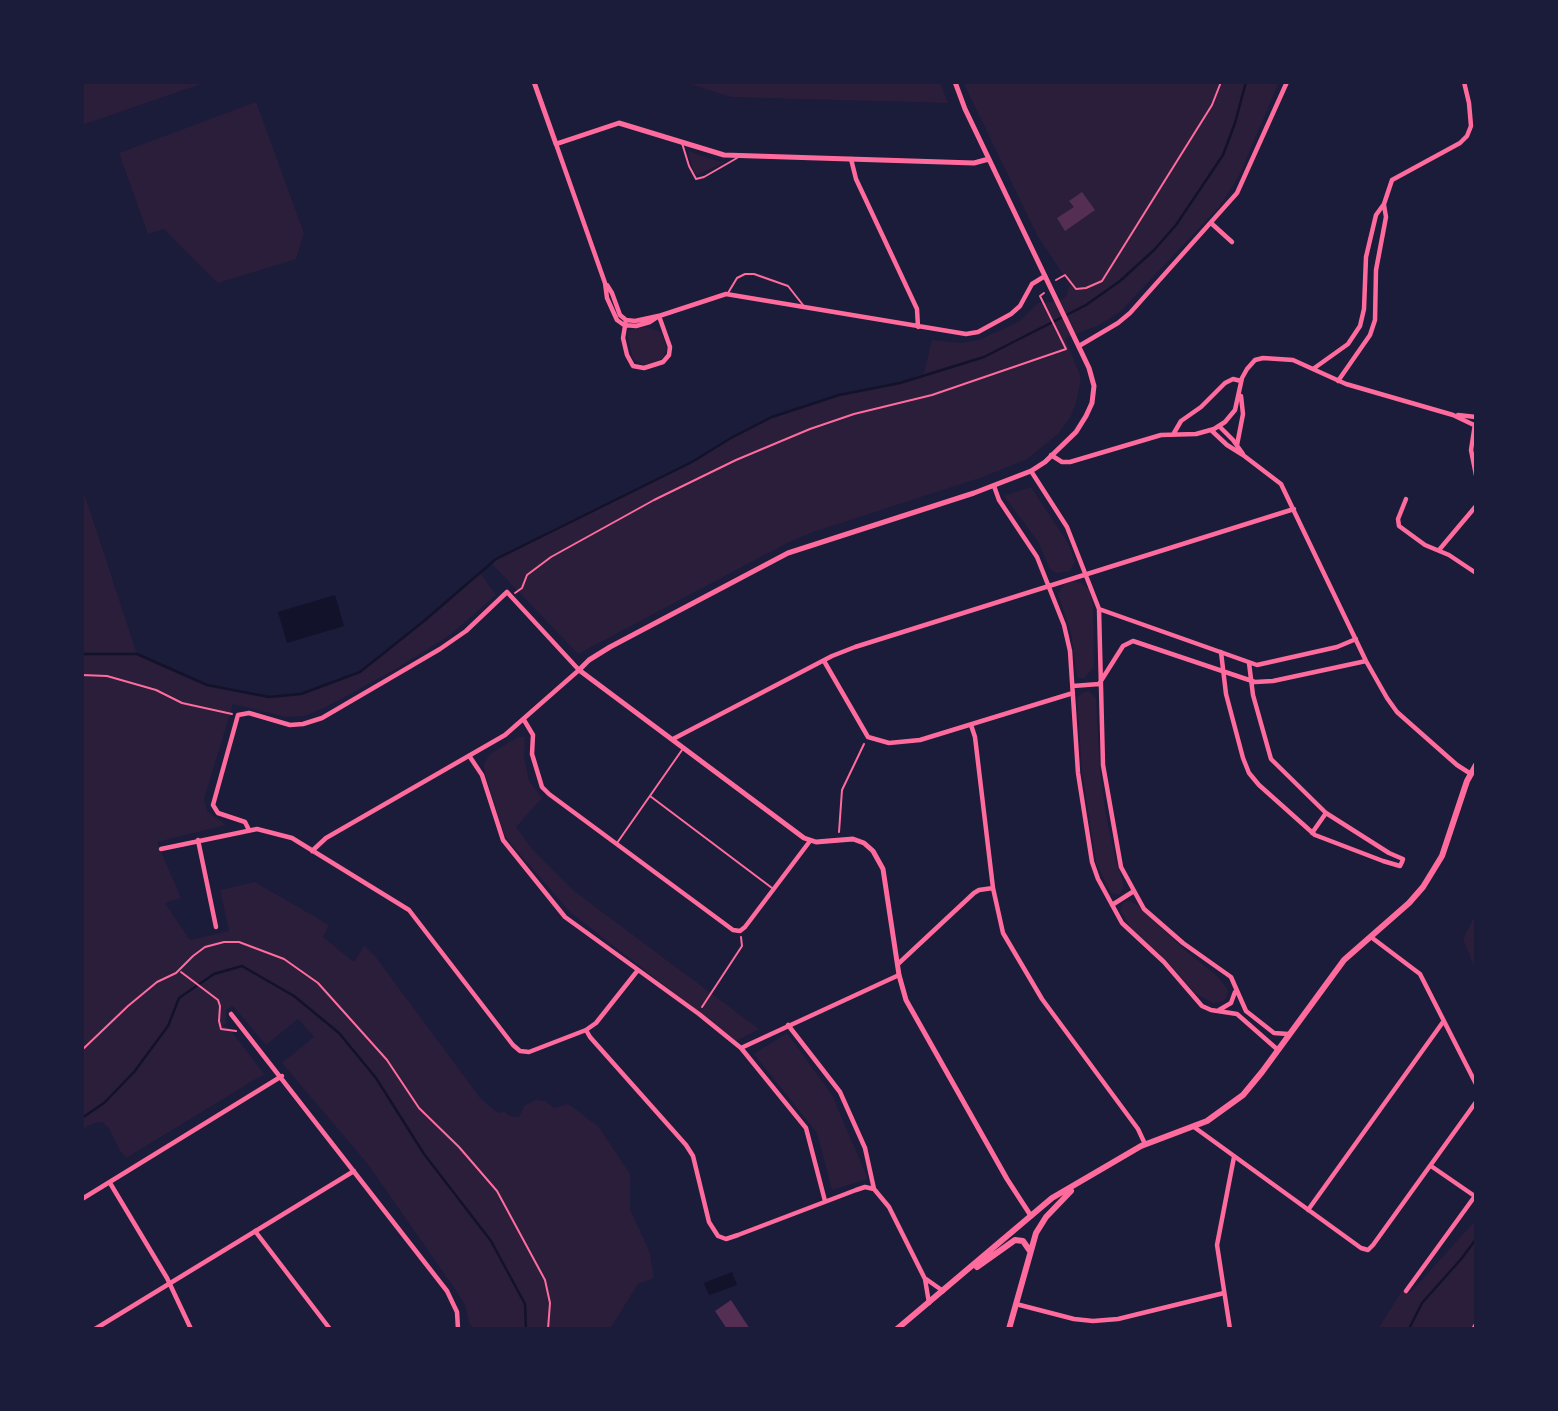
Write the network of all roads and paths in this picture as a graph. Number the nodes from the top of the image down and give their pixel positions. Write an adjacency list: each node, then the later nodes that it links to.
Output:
1 (534, 82): 8 (street)
2 (955, 82): 11 (street)
3 (1221, 82): 16 (path)
4 (1287, 82): 13 (street)
5 (1464, 82): 6 (street)
6 (1473, 103): 12 (street)
7 (682, 143): 8 (street); 9 (street); 9 (lane)
8 (556, 144): 21 (street)
9 (741, 156): 10 (street)
10 (851, 159): 11 (street); 22 (street)
11 (989, 159): 15 (street)
12 (1384, 204): 24 (street); 26 (street)
13 (1211, 223): 14 (street); 23 (street)
14 (1232, 242)
15 (1045, 276): 22 (street); 23 (street)
16 (1054, 281)
17 (1044, 293): 47 (path)
18 (728, 294): 19 (street); 19 (lane); 20 (street)
19 (804, 307): 22 (street)
20 (659, 316): 21 (street); 21 (street)
21 (625, 323)
22 (918, 327)
23 (1079, 346): 35 (street)
24 (1313, 369): 25 (street); 26 (street)
25 (1241, 381): 27 (street); 33 (street)
26 (1338, 381): 28 (street)
27 (1240, 388): 31 (street); 34 (street)
28 (1453, 415): 29 (street); 30 (street)
29 (1476, 417)
30 (1476, 425): 38 (street)
31 (1219, 426): 32 (street); 34 (street)
32 (1211, 430): 33 (street); 36 (street)
33 (1174, 433): 35 (street)
34 (1237, 445): 36 (street)
35 (1051, 455): 37 (street)
36 (1243, 455): 42 (street)
37 (1031, 471): 39 (street); 45 (street)
38 (1476, 475)
39 (994, 486): 46 (street); 54 (street)
40 (1406, 499): 43 (street)
41 (1476, 506): 43 (street)
42 (1294, 509): 45 (street); 49 (street)
43 (1439, 550): 44 (street)
44 (1476, 573)
45 (1087, 574): 46 (street); 48 (street)
46 (1049, 585): 51 (street); 59 (street)
47 (508, 592): 54 (street); 61 (street)
48 (1099, 609): 50 (street); 58 (street)
49 (1356, 639): 52 (street); 53 (street)
50 (1221, 652): 53 (street); 55 (street)
51 (824, 661): 64 (street); 65 (street)
52 (1366, 661): 57 (street); 69 (street)
53 (1249, 663): 57 (street)
54 (579, 670): 62 (street); 65 (street)
55 (1224, 671): 57 (street); 58 (street); 74 (street)
56 (82, 675): 61 (path)
57 (1251, 682): 71 (street)
58 (1099, 684): 59 (street); 84 (street)
59 (1073, 686): 60 (street)
60 (1073, 693): 63 (street); 85 (street)
61 (238, 715): 72 (street)
62 (524, 720): 67 (street); 77 (street)
63 (971, 725): 64 (street); 83 (street)
64 (868, 737): 73 (path)
65 (673, 739): 66 (street)
66 (684, 748): 70 (lane); 76 (street)
67 (470, 757): 80 (street); 90 (street)
68 (1476, 765): 69 (main road)
69 (1471, 774): 88 (main road)
70 (650, 796): 77 (lane); 82 (lane)
71 (1326, 813): 74 (street); 78 (street)
72 (249, 830): 75 (street); 80 (street)
73 (839, 832)
74 (1312, 833): 81 (street)
75 (198, 840): 79 (street); 86 (street)
76 (810, 841): 82 (street); 89 (street)
77 (617, 844): 87 (street)
78 (1377, 846): 81 (street); 81 (street)
79 (161, 849)
80 (312, 851): 101 (street)
81 (1377, 859)
82 (773, 888): 87 (street)
83 (993, 888): 89 (street); 111 (street)
84 (1134, 891): 85 (street); 93 (street)
85 (1112, 905): 94 (street)
86 (216, 927)
87 (740, 931): 95 (path)
88 (1371, 936): 98 (street); 103 (main road)
89 (898, 964): 92 (street)
90 (638, 970): 101 (street); 104 (street)
91 (180, 972): 102 (path); 105 (path); 140 (path)
92 (899, 975): 99 (street); 122 (street)
93 (1235, 988): 94 (street); 97 (street)
94 (1211, 1010): 100 (street)
95 (700, 1011)
96 (231, 1014): 102 (street)
97 (1259, 1022): 100 (street); 103 (street)
98 (1443, 1022): 108 (street); 121 (street)
99 (788, 1025): 104 (street); 117 (street)
100 (1254, 1027): 106 (street)
101 (586, 1030): 120 (street)
102 (244, 1031): 107 (street)
103 (1290, 1034): 106 (main road)
104 (741, 1048): 120 (street)
105 (82, 1050)
106 (1278, 1050): 110 (main road)
107 (282, 1076): 114 (street); 115 (street)
108 (1476, 1084)
109 (1476, 1102): 113 (street)
110 (1194, 1128): 111 (main road); 112 (street)
111 (1145, 1144): 116 (main road)
112 (1234, 1157): 121 (street); 131 (street)
113 (1431, 1166): 118 (street); 121 (street)
114 (354, 1171): 124 (street); 139 (street)
115 (110, 1183): 119 (street); 128 (street)
116 (1075, 1187): 122 (main road); 123 (main road)
117 (874, 1189): 120 (street); 127 (street)
118 (1475, 1197): 130 (street)
119 (82, 1199)
120 (825, 1201)
121 (1308, 1210)
122 (1031, 1216): 123 (main road); 126 (main road)
123 (1040, 1225): 125 (main road)
124 (255, 1231): 128 (street); 138 (street)
125 (1030, 1251): 126 (main road); 133 (main road)
126 (963, 1275): 129 (main road)
127 (925, 1279): 129 (street); 132 (street)
128 (169, 1283): 136 (street); 137 (street)
129 (943, 1291): 132 (main road)
130 (1406, 1291)
131 (1224, 1293): 133 (street); 135 (street)
132 (929, 1303): 141 (main road)
133 (1016, 1304): 142 (main road)
134 (1476, 1322): 143 (path)
135 (1230, 1328)
136 (95, 1329)
137 (191, 1329)
138 (330, 1329)
139 (458, 1329)
140 (548, 1329)
141 (897, 1329)
142 (1009, 1329)
143 (1472, 1329)

